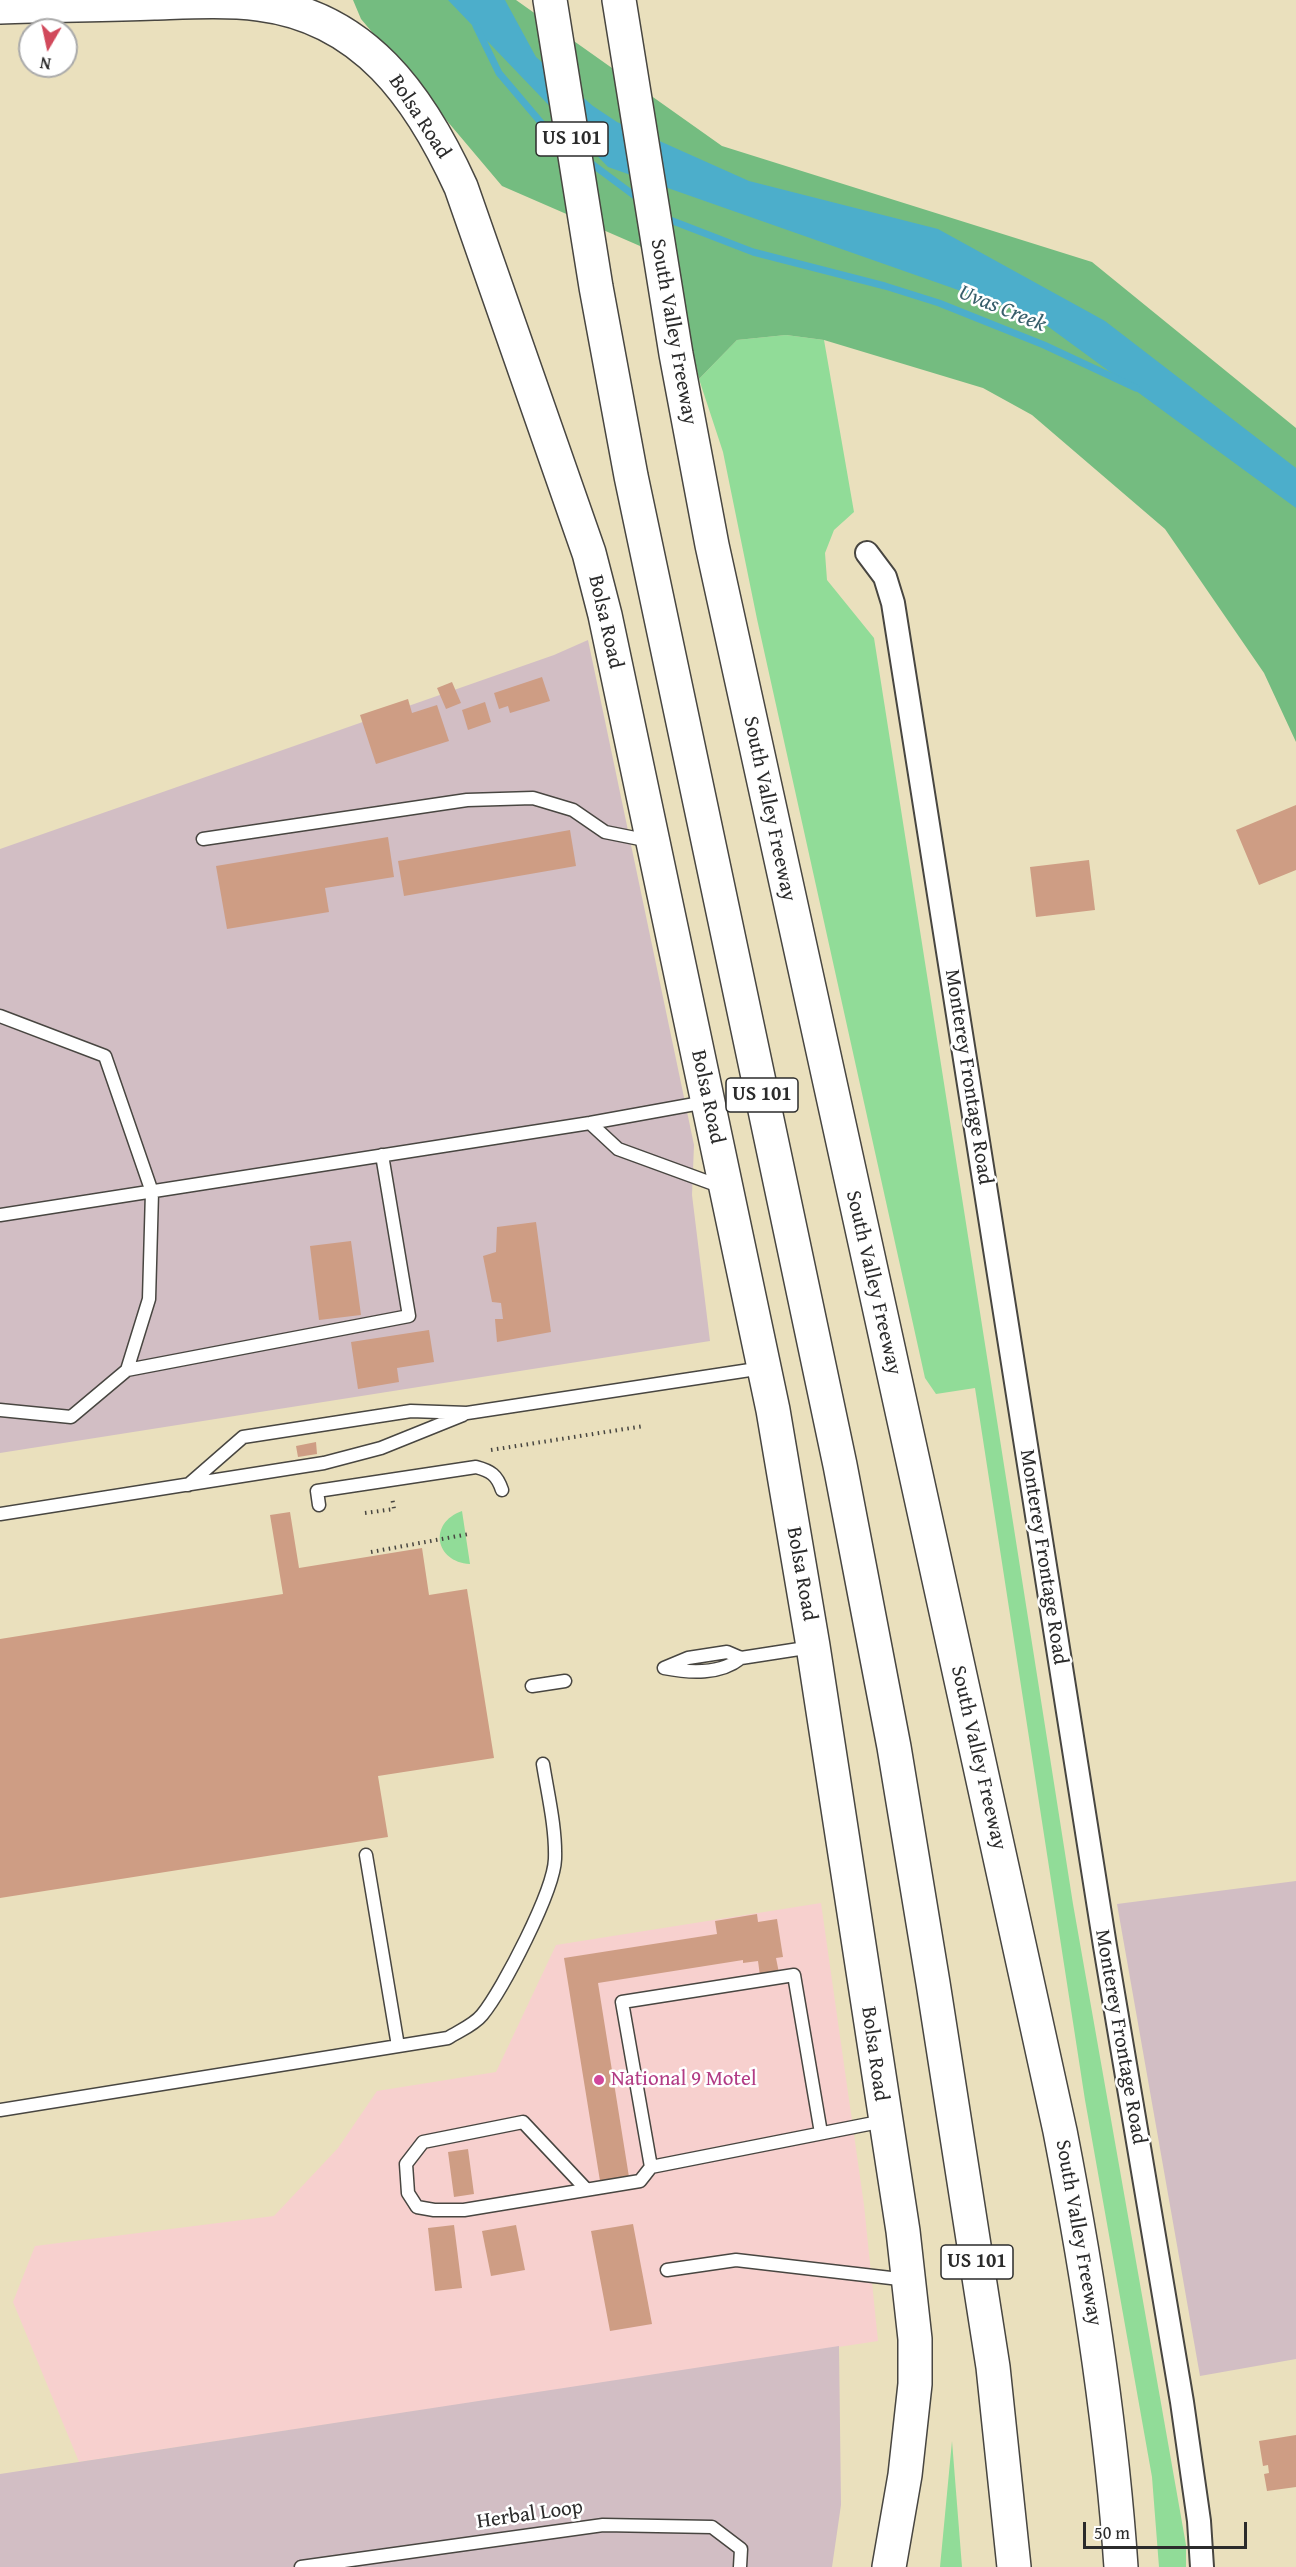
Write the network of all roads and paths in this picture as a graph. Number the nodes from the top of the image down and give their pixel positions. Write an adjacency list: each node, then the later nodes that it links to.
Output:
1 (550, 0): 42 (main road, US 101)
2 (619, 0): 46 (main road, South Valley Freeway / US 101)
3 (0, 8): 6 (main road, Bolsa Road)
4 (867, 553): 47 (street, Monterey Frontage Road)
5 (203, 838): 6 (lane)
6 (654, 842): 8 (main road, Bolsa Road)
7 (0, 1016): 12 (lane)
8 (708, 1101): 9 (lane); 11 (main road, Bolsa Road)
9 (590, 1123): 10 (lane); 11 (lane)
10 (382, 1155): 12 (lane); 15 (lane)
11 (726, 1188): 14 (main road, Bolsa Road)
12 (152, 1192): 13 (lane); 15 (lane)
13 (0, 1215)
14 (764, 1368): 17 (lane); 28 (main road, Bolsa Road)
15 (127, 1370): 16 (lane)
16 (0, 1410)
17 (467, 1413): 20 (lane); 20 (lane)
18 (644, 1426): 19 (path)
19 (491, 1450)
20 (188, 1485): 25 (lane)
21 (502, 1490): 23 (lane)
22 (392, 1497): 24 (path)
23 (319, 1505)
24 (365, 1513)
25 (0, 1514)
26 (469, 1534): 27 (path)
27 (371, 1552)
28 (813, 1646): 29 (lane); 36 (main road, Bolsa Road)
29 (741, 1658): 29 (lane)
30 (565, 1681): 31 (lane)
31 (532, 1686)
32 (543, 1764): 34 (lane)
33 (366, 1855): 34 (lane)
34 (398, 2046): 35 (lane)
35 (0, 2110)
36 (884, 2121): 37 (lane); 41 (main road, Bolsa Road)
37 (821, 2133): 38 (lane); 38 (lane)
38 (651, 2167): 39 (lane)
39 (586, 2189): 39 (lane)
40 (667, 2270): 41 (lane)
41 (909, 2281): 45 (main road, Bolsa Road)
42 (1012, 2559)
43 (301, 2567): 44 (lane, Herbal Loop)
44 (740, 2567)
45 (889, 2567)
46 (1121, 2567)
47 (1202, 2567)

